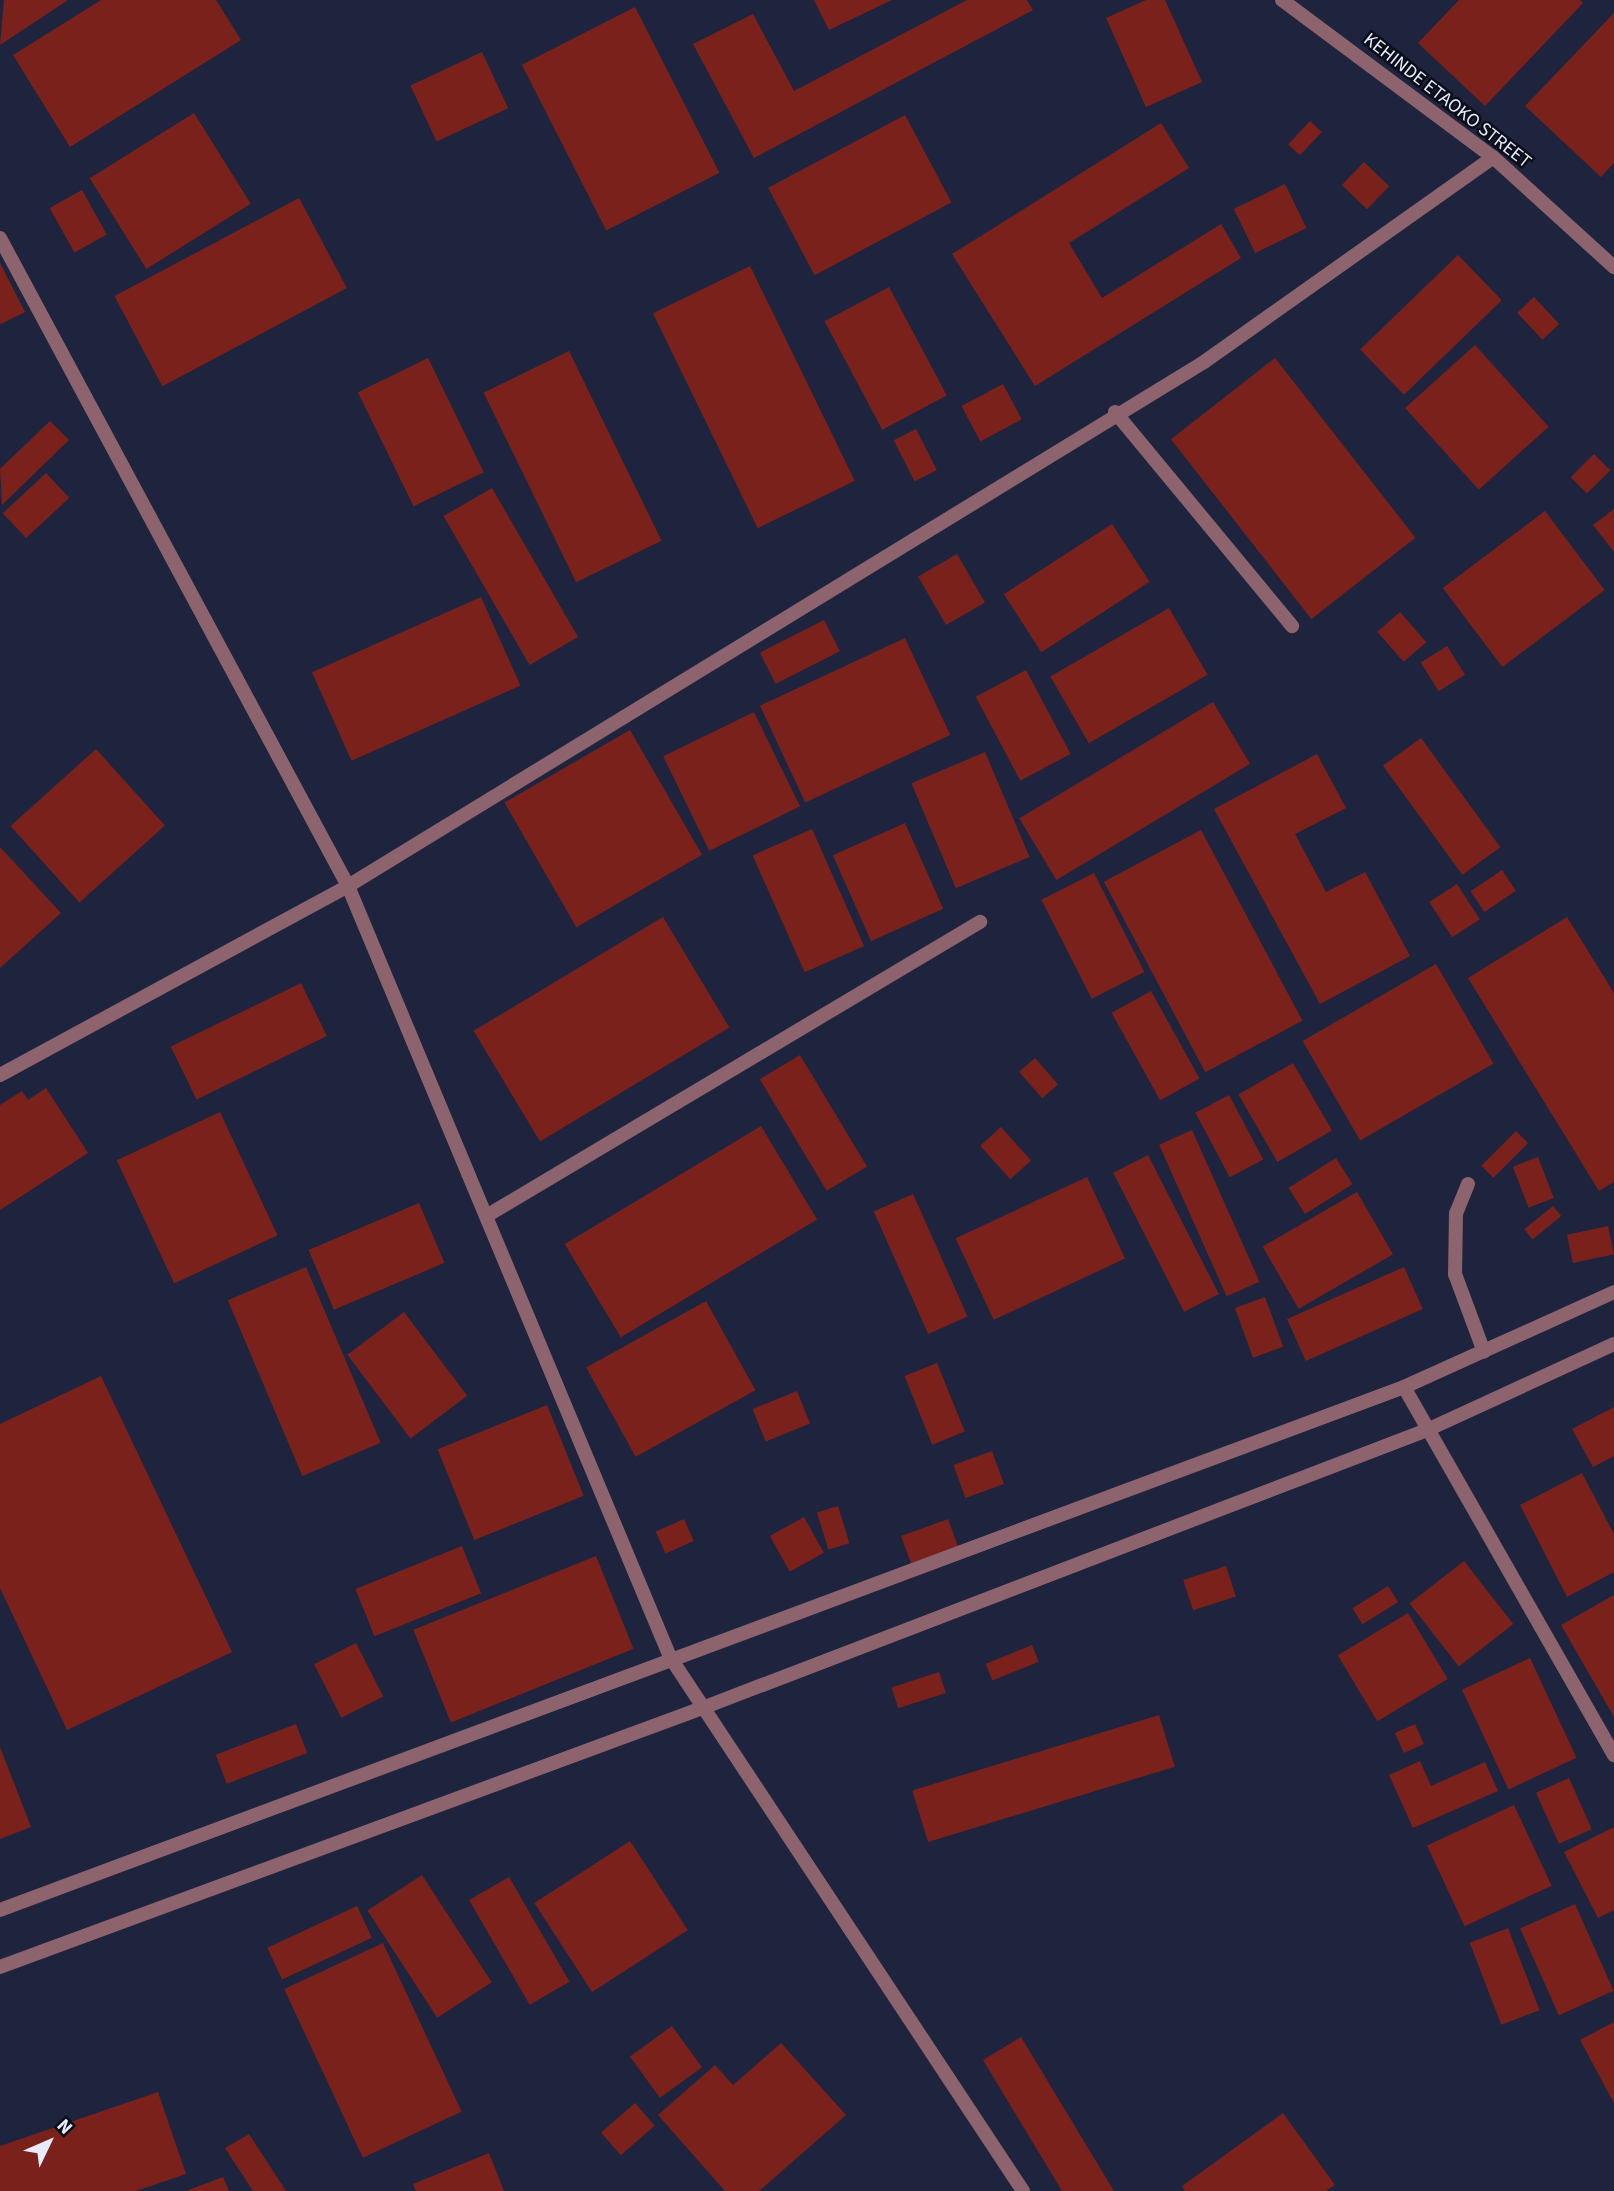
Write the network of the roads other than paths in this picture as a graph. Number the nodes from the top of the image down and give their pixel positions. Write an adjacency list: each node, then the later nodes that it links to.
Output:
1 (1282, 0): 2 (street, KEHINDE ETAOKO STREET)
2 (1493, 157): 4 (street, KEHINDE ETAOKO STREET); 5 (street)
3 (0, 238): 7 (street)
4 (1614, 267)
5 (1115, 412): 6 (street); 7 (street)
6 (1292, 626)
7 (348, 886): 9 (street); 11 (street)
8 (980, 922): 11 (street)
9 (0, 1074)
10 (1468, 1184): 14 (street)
11 (488, 1215): 17 (street)
12 (1614, 1292): 14 (street)
13 (1614, 1344): 16 (street)
14 (1484, 1352): 15 (street)
15 (1404, 1387): 16 (street); 17 (street)
16 (1427, 1430): 18 (street); 19 (street)
17 (670, 1657): 18 (street); 20 (street)
18 (705, 1706): 21 (street); 22 (street)
19 (1614, 1755)
20 (0, 1910)
21 (0, 1967)
22 (1023, 2191)

